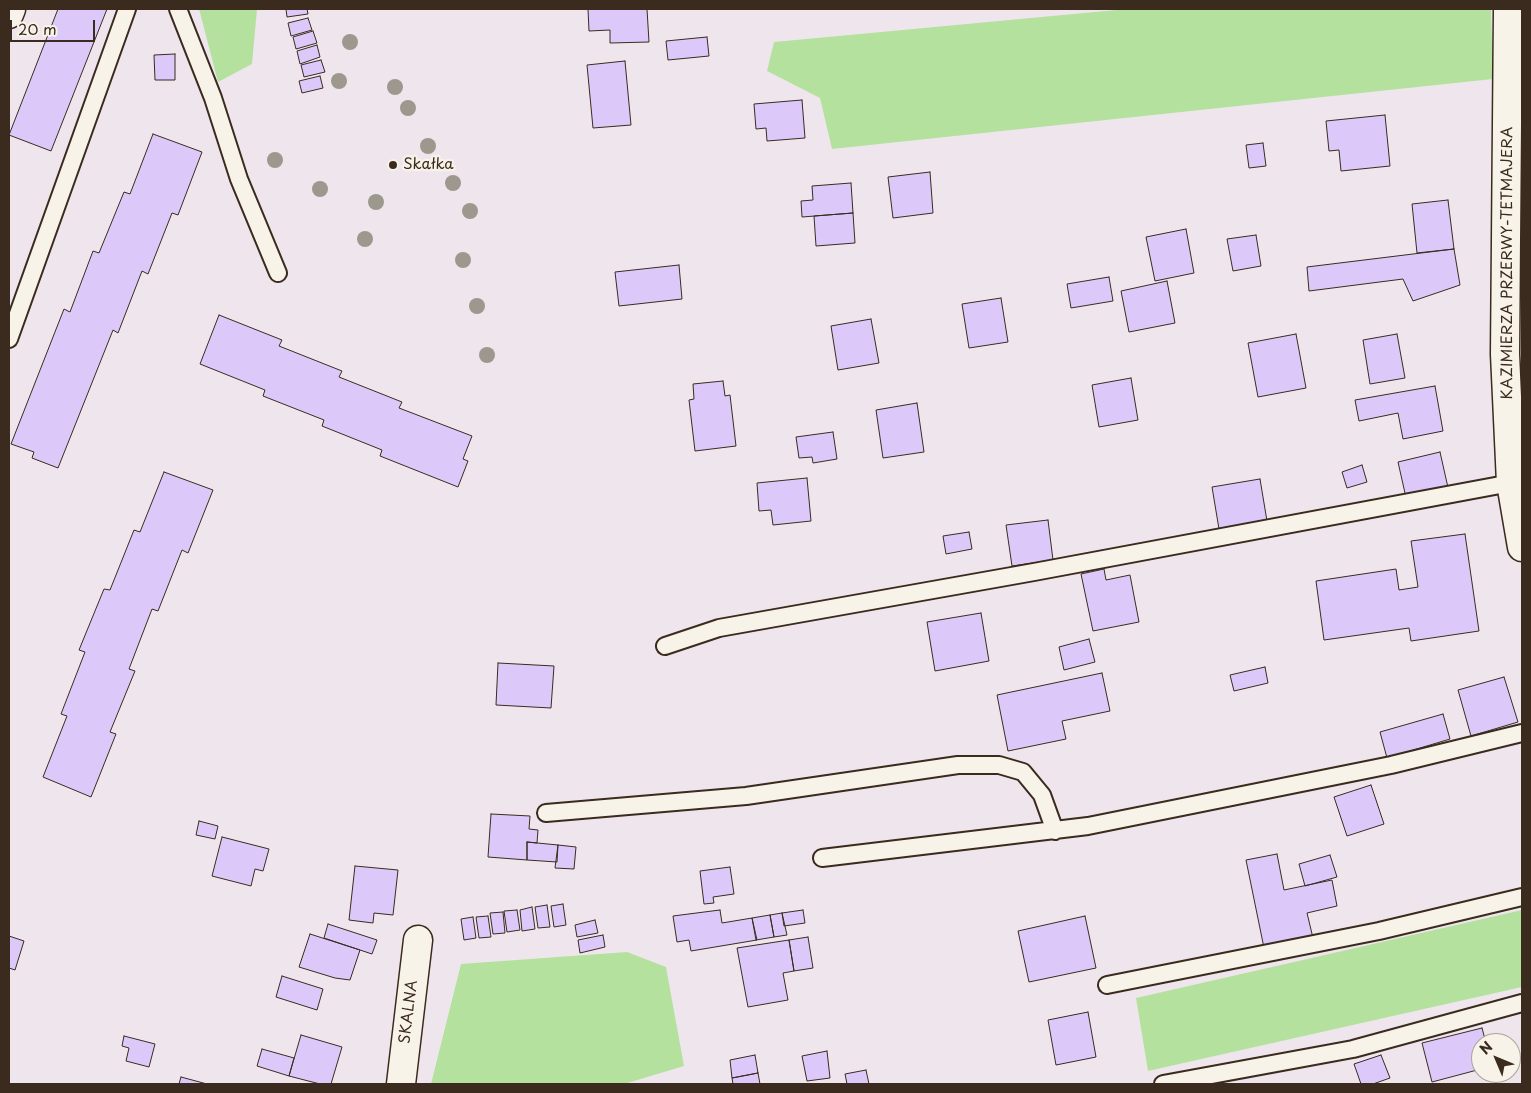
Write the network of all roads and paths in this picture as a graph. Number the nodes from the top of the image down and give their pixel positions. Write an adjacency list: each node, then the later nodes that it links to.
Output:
1 (11, 9): 5 (street)
2 (127, 9): 8 (lane)
3 (178, 9): 7 (lane)
4 (1508, 9): 6 (street, KAZIMIERZA PRZERWY-TETMAJERA)
5 (9, 14)
6 (1515, 162): 9 (street, KAZIMIERZA PRZERWY-TETMAJERA)
7 (278, 273)
8 (9, 339)
9 (1513, 353): 10 (street, KAZIMIERZA PRZERWY-TETMAJERA)
10 (1511, 482): 11 (street, KAZIMIERZA PRZERWY-TETMAJERA); 12 (lane)
11 (1522, 547)
12 (665, 646)
13 (1522, 733): 15 (lane)
14 (546, 813): 15 (lane)
15 (1055, 831): 16 (lane)
16 (822, 858)
17 (1522, 897): 19 (lane)
18 (418, 940): 21 (street, SKALNA)
19 (1107, 985)
20 (1522, 1003): 22 (lane)
21 (400, 1084)
22 (1164, 1084)

